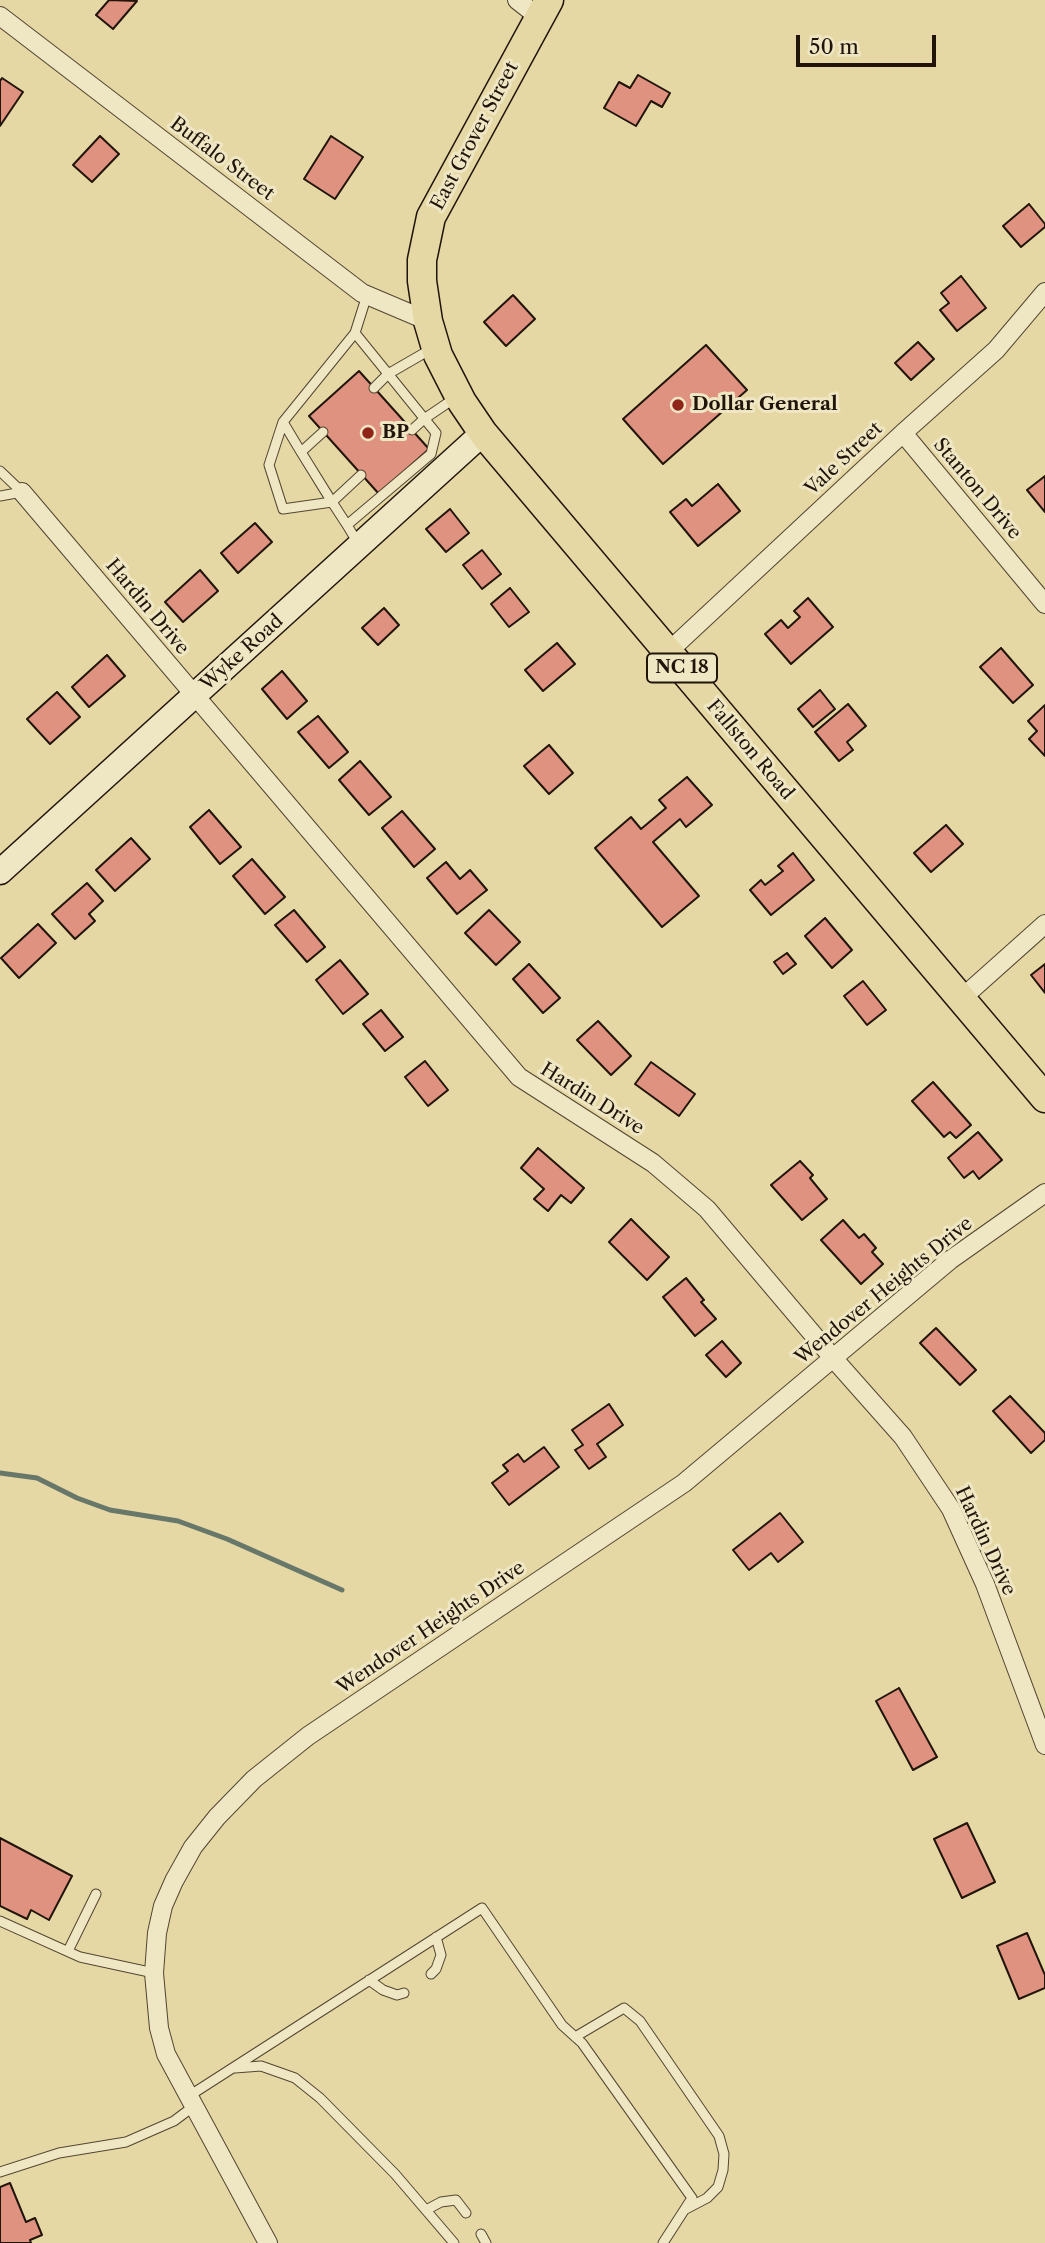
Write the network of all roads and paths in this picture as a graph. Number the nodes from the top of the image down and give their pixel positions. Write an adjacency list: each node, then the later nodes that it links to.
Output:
1 (517, 0): 2 (street)
2 (544, 9): 7 (main road, East Grover Street / NC 18)
3 (0, 16): 5 (street, Buffalo Street)
4 (1045, 292): 16 (street, Vale Street)
5 (367, 295): 6 (lane); 7 (street, Buffalo Street)
6 (355, 333): 8 (lane); 12 (lane)
7 (432, 333): 8 (lane); 10 (main road, Fallston Road / NC 18)
8 (388, 374): 9 (lane); 11 (lane)
9 (374, 388)
10 (458, 396): 11 (lane); 15 (main road, Fallston Road / NC 18)
11 (424, 419): 13 (lane); 20 (lane)
12 (283, 422): 17 (lane); 23 (lane)
13 (412, 430)
14 (323, 432): 17 (lane)
15 (483, 433): 20 (main road, Wyke Road); 26 (main road, Fallston Road / NC 18)
16 (903, 433): 25 (street, Stanton Drive); 26 (street, Vale Street)
17 (301, 452): 23 (lane)
18 (0, 471): 21 (lane)
19 (361, 475): 23 (lane)
20 (412, 484): 24 (main road, Wyke Road)
21 (22, 492): 22 (lane); 27 (street, Hardin Drive)
22 (0, 496)
23 (332, 502): 24 (lane)
24 (353, 536): 27 (main road, Wyke Road)
25 (1045, 604)
26 (668, 652): 30 (main road, Fallston Road / NC 18)
27 (195, 696): 28 (main road, Wyke Road); 33 (street, Hardin Drive)
28 (0, 872)
29 (1045, 924): 30 (street)
30 (961, 999): 31 (main road, Fallston Road / NC 18)
31 (1045, 1098)
32 (1045, 1193): 33 (street, Wendover Heights Drive)
33 (833, 1358): 34 (street, Hardin Drive); 39 (street, Wendover Heights Drive)
34 (1045, 1745)
35 (96, 1894): 38 (lane)
36 (0, 1921): 38 (lane)
37 (436, 1937): 40 (lane); 41 (lane); 43 (lane)
38 (68, 1951): 39 (lane)
39 (154, 1973): 45 (street, Wendover Heights Drive)
40 (431, 1974)
41 (369, 1980): 42 (lane); 44 (lane)
42 (404, 1993)
43 (575, 2037): 48 (lane); 48 (lane)
44 (233, 2068): 45 (lane); 47 (lane)
45 (191, 2101): 46 (lane); 51 (street, Wendover Heights Drive)
46 (0, 2172)
47 (425, 2210): 49 (lane); 52 (lane)
48 (684, 2210): 54 (lane)
49 (466, 2213)
50 (481, 2234): 53 (lane)
51 (268, 2243)
52 (454, 2243)
53 (486, 2243)
54 (663, 2243)

